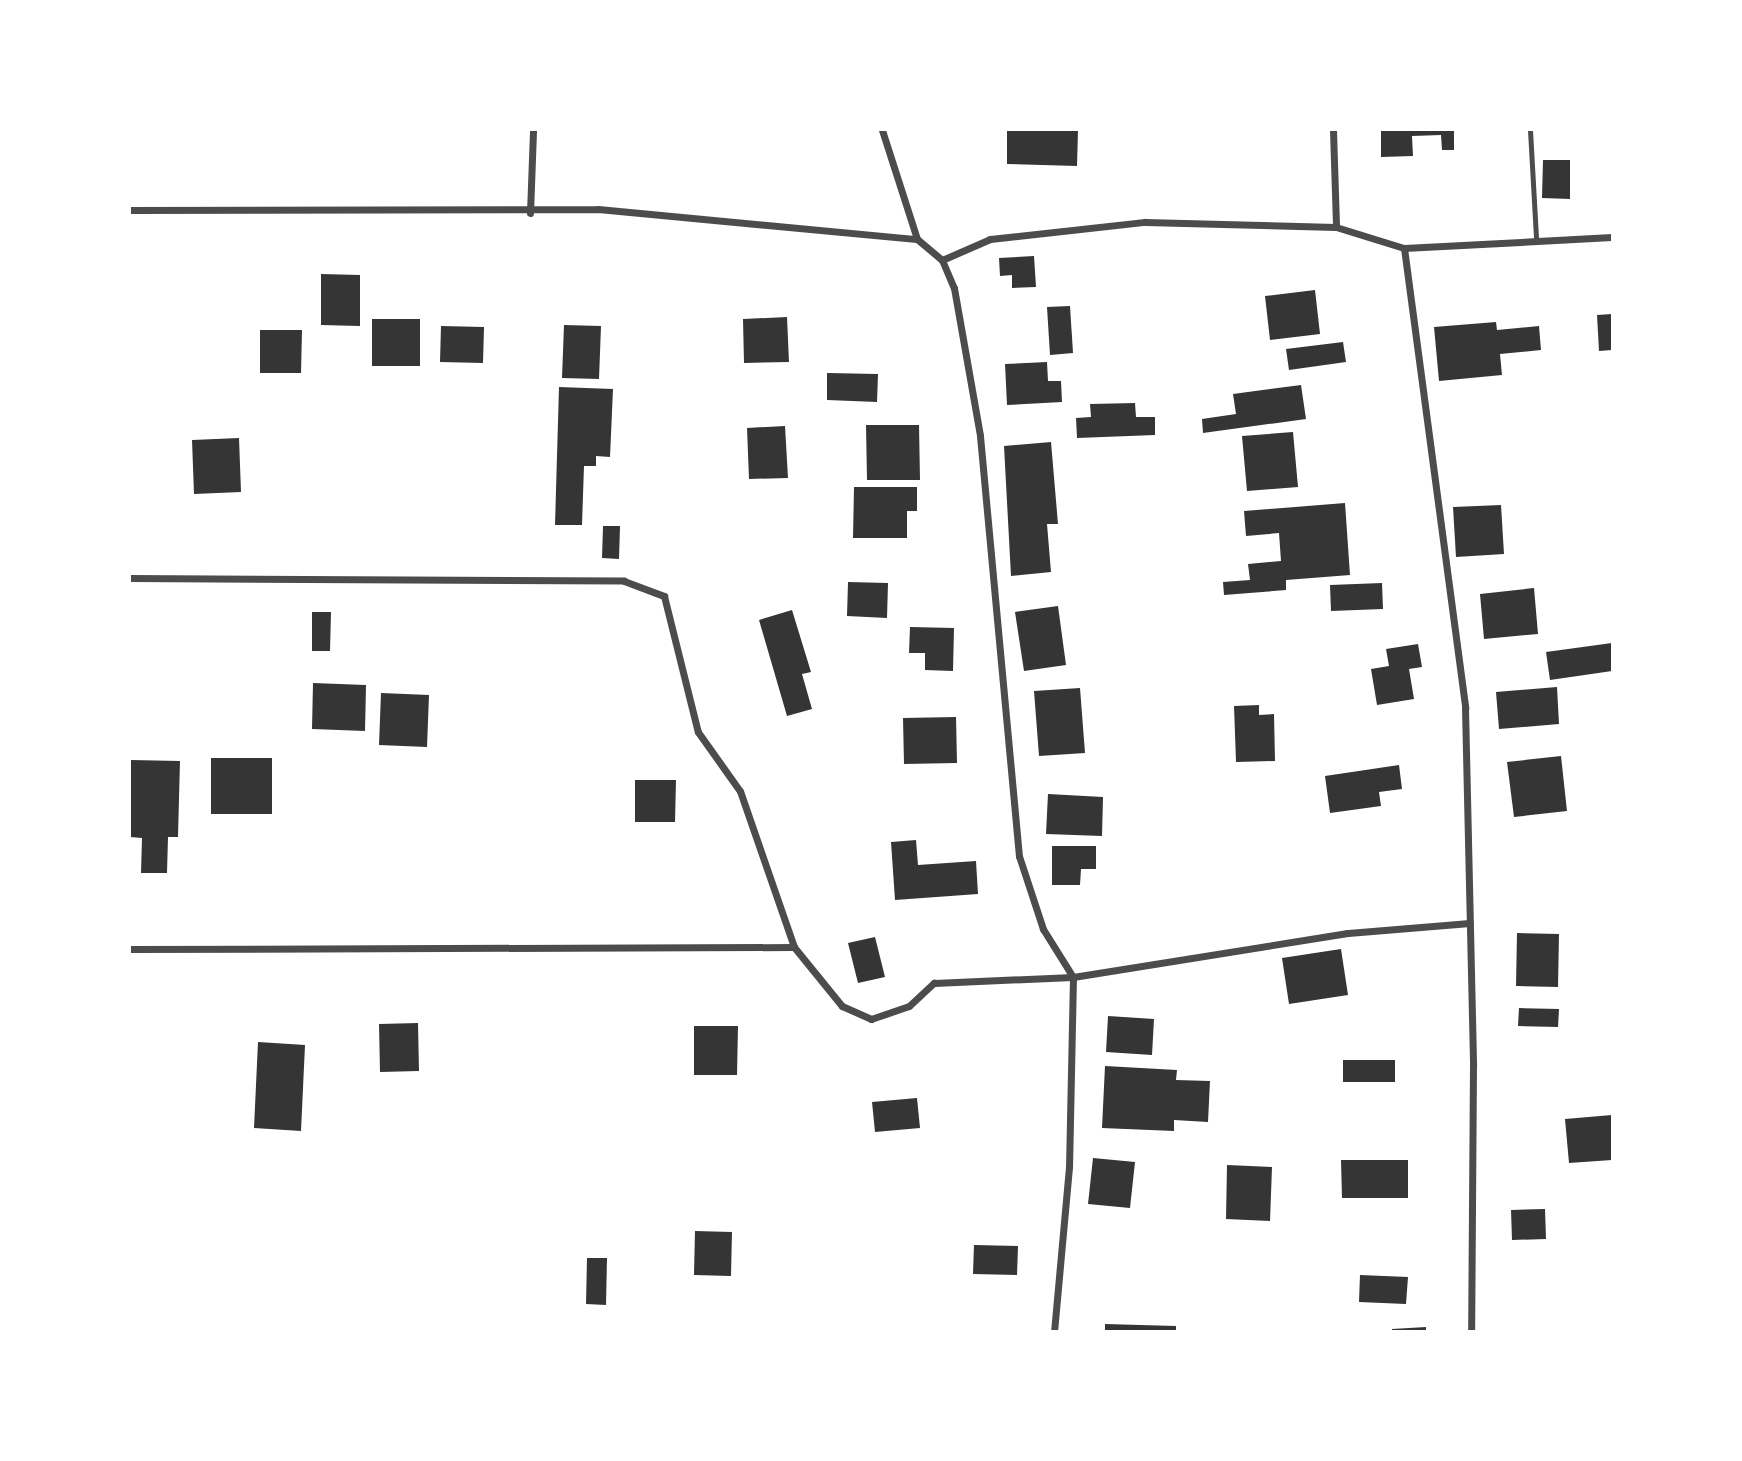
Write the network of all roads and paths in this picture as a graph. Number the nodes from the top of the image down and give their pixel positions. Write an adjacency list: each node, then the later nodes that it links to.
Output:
1 (533, 130): 6 (street)
2 (882, 130): 9 (street)
3 (1333, 130): 7 (street)
4 (1530, 130): 10 (lane)
5 (130, 210): 6 (street)
6 (530, 213): 9 (street)
7 (1336, 227): 11 (street); 12 (street)
8 (1612, 237): 10 (street)
9 (917, 239): 12 (street)
10 (1536, 239): 11 (street)
11 (1404, 248): 14 (street)
12 (942, 260): 17 (street)
13 (130, 578): 15 (street)
14 (1470, 923): 17 (street); 19 (street)
15 (794, 947): 16 (street); 17 (street)
16 (130, 948)
17 (1073, 977): 18 (street)
18 (1054, 1332)
19 (1471, 1332)

